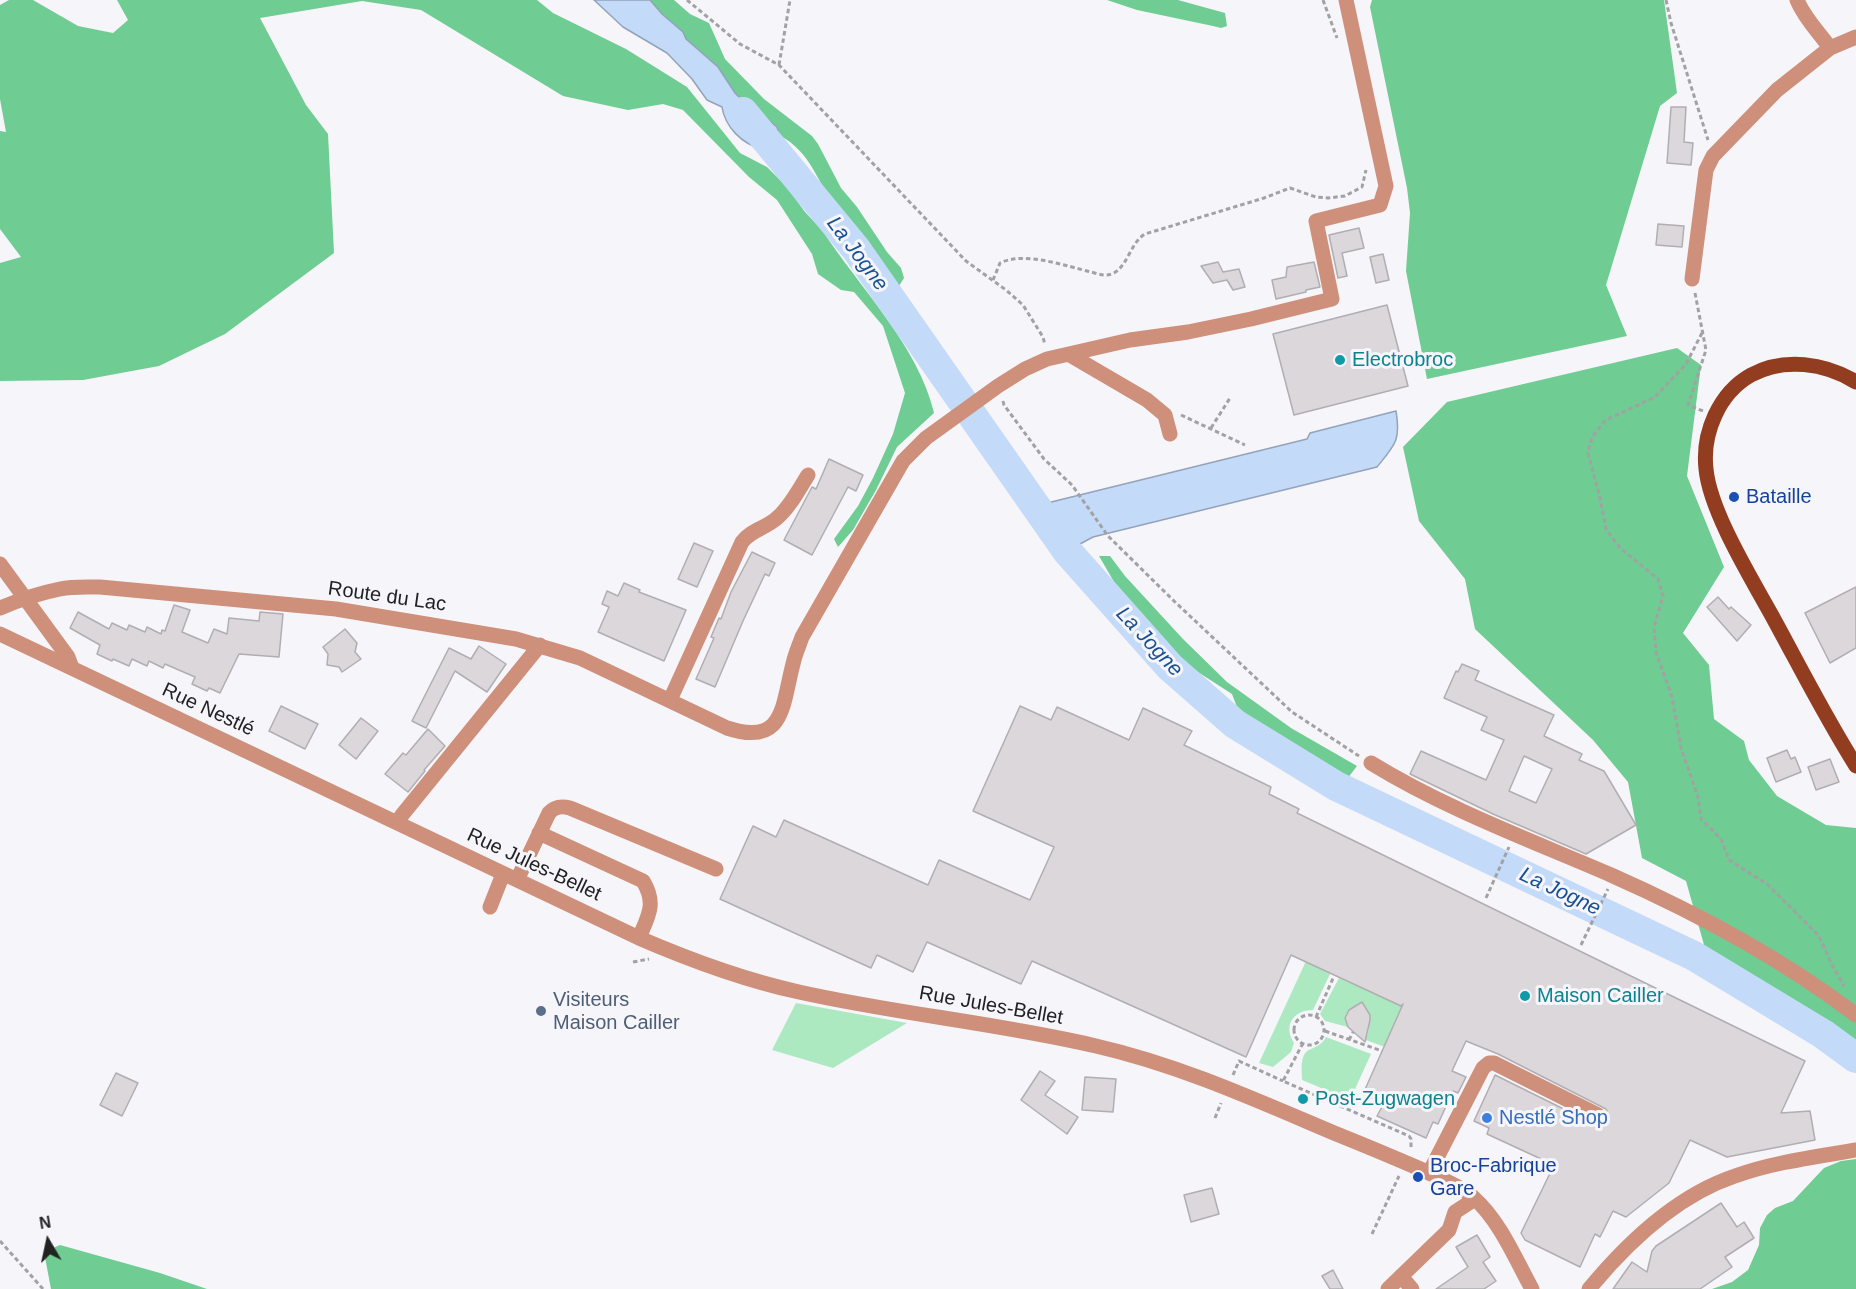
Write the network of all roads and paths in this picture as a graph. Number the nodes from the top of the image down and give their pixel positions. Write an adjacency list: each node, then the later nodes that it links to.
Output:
1 (687, 0): 10 (path)
2 (790, 0): 10 (path)
3 (1323, 0): 8 (path)
4 (1346, 0): 16 (street)
5 (1666, 0): 11 (path)
6 (1797, 0): 9 (street)
7 (1856, 37): 9 (street)
8 (1338, 41)
9 (1830, 48): 11 (street)
10 (779, 66): 14 (path)
11 (1713, 156): 13 (street)
12 (1366, 169): 14 (path)
13 (1692, 279): 15 (path)
14 (993, 280): 17 (path)
15 (1702, 333): 22 (path); 49 (path)
16 (1070, 355): 17 (street); 21 (street)
17 (1047, 359): 33 (street, Route du Lac)
18 (1856, 382): 22 (main road)
19 (1230, 398): 23 (path)
20 (1004, 405): 34 (path)
21 (1165, 415): 23 (path); 24 (street)
22 (1715, 416): 35 (main road)
23 (1211, 428): 25 (path)
24 (1170, 434)
25 (1245, 445)
26 (808, 475): 33 (street)
27 (0, 564): 28 (street)
28 (25, 598): 29 (street, Route du Lac); 31 (street, Route du Lac); 32 (street)
29 (0, 608)
30 (0, 634): 32 (street, Rue Nestlé)
31 (540, 645): 33 (street, Route du Lac); 36 (street)
32 (72, 668): 36 (street, Rue Nestlé)
33 (670, 700)
34 (1371, 764): 50 (street)
35 (1856, 766)
36 (397, 823): 40 (street, Rue Jules-Bellet)
37 (539, 833): 39 (street); 40 (street); 44 (street)
38 (1510, 844): 42 (path)
39 (716, 869)
40 (510, 877): 43 (street); 44 (street, Rue Jules-Bellet)
41 (1609, 885): 45 (path)
42 (1486, 898)
43 (490, 906)
44 (639, 938): 58 (street, Rue Jules-Bellet)
45 (1581, 945)
46 (654, 954): 47 (path)
47 (633, 962)
48 (1334, 976): 51 (path)
49 (1847, 989)
50 (1856, 1015)
51 (1316, 1017): 52 (path); 55 (path)
52 (1324, 1031): 54 (path); 55 (path)
53 (1353, 1032): 54 (path)
54 (1349, 1040): 56 (path)
55 (1303, 1043): 57 (path)
56 (1382, 1051)
57 (1283, 1081): 58 (path); 61 (path)
58 (1228, 1089): 61 (street, Rue Jules-Bellet)
59 (1598, 1114): 62 (street)
60 (1856, 1150): 71 (street)
61 (1405, 1162): 62 (street, Rue Jules-Bellet); 64 (path)
62 (1429, 1173): 63 (street, Rue Jules-Bellet)
63 (1475, 1199): 66 (street); 70 (street, Rue Jules-Bellet)
64 (1372, 1234)
65 (0, 1240): 67 (path)
66 (1401, 1276): 68 (street); 69 (street)
67 (43, 1289)
68 (1388, 1289)
69 (1412, 1289)
70 (1532, 1289)
71 (1589, 1289)

